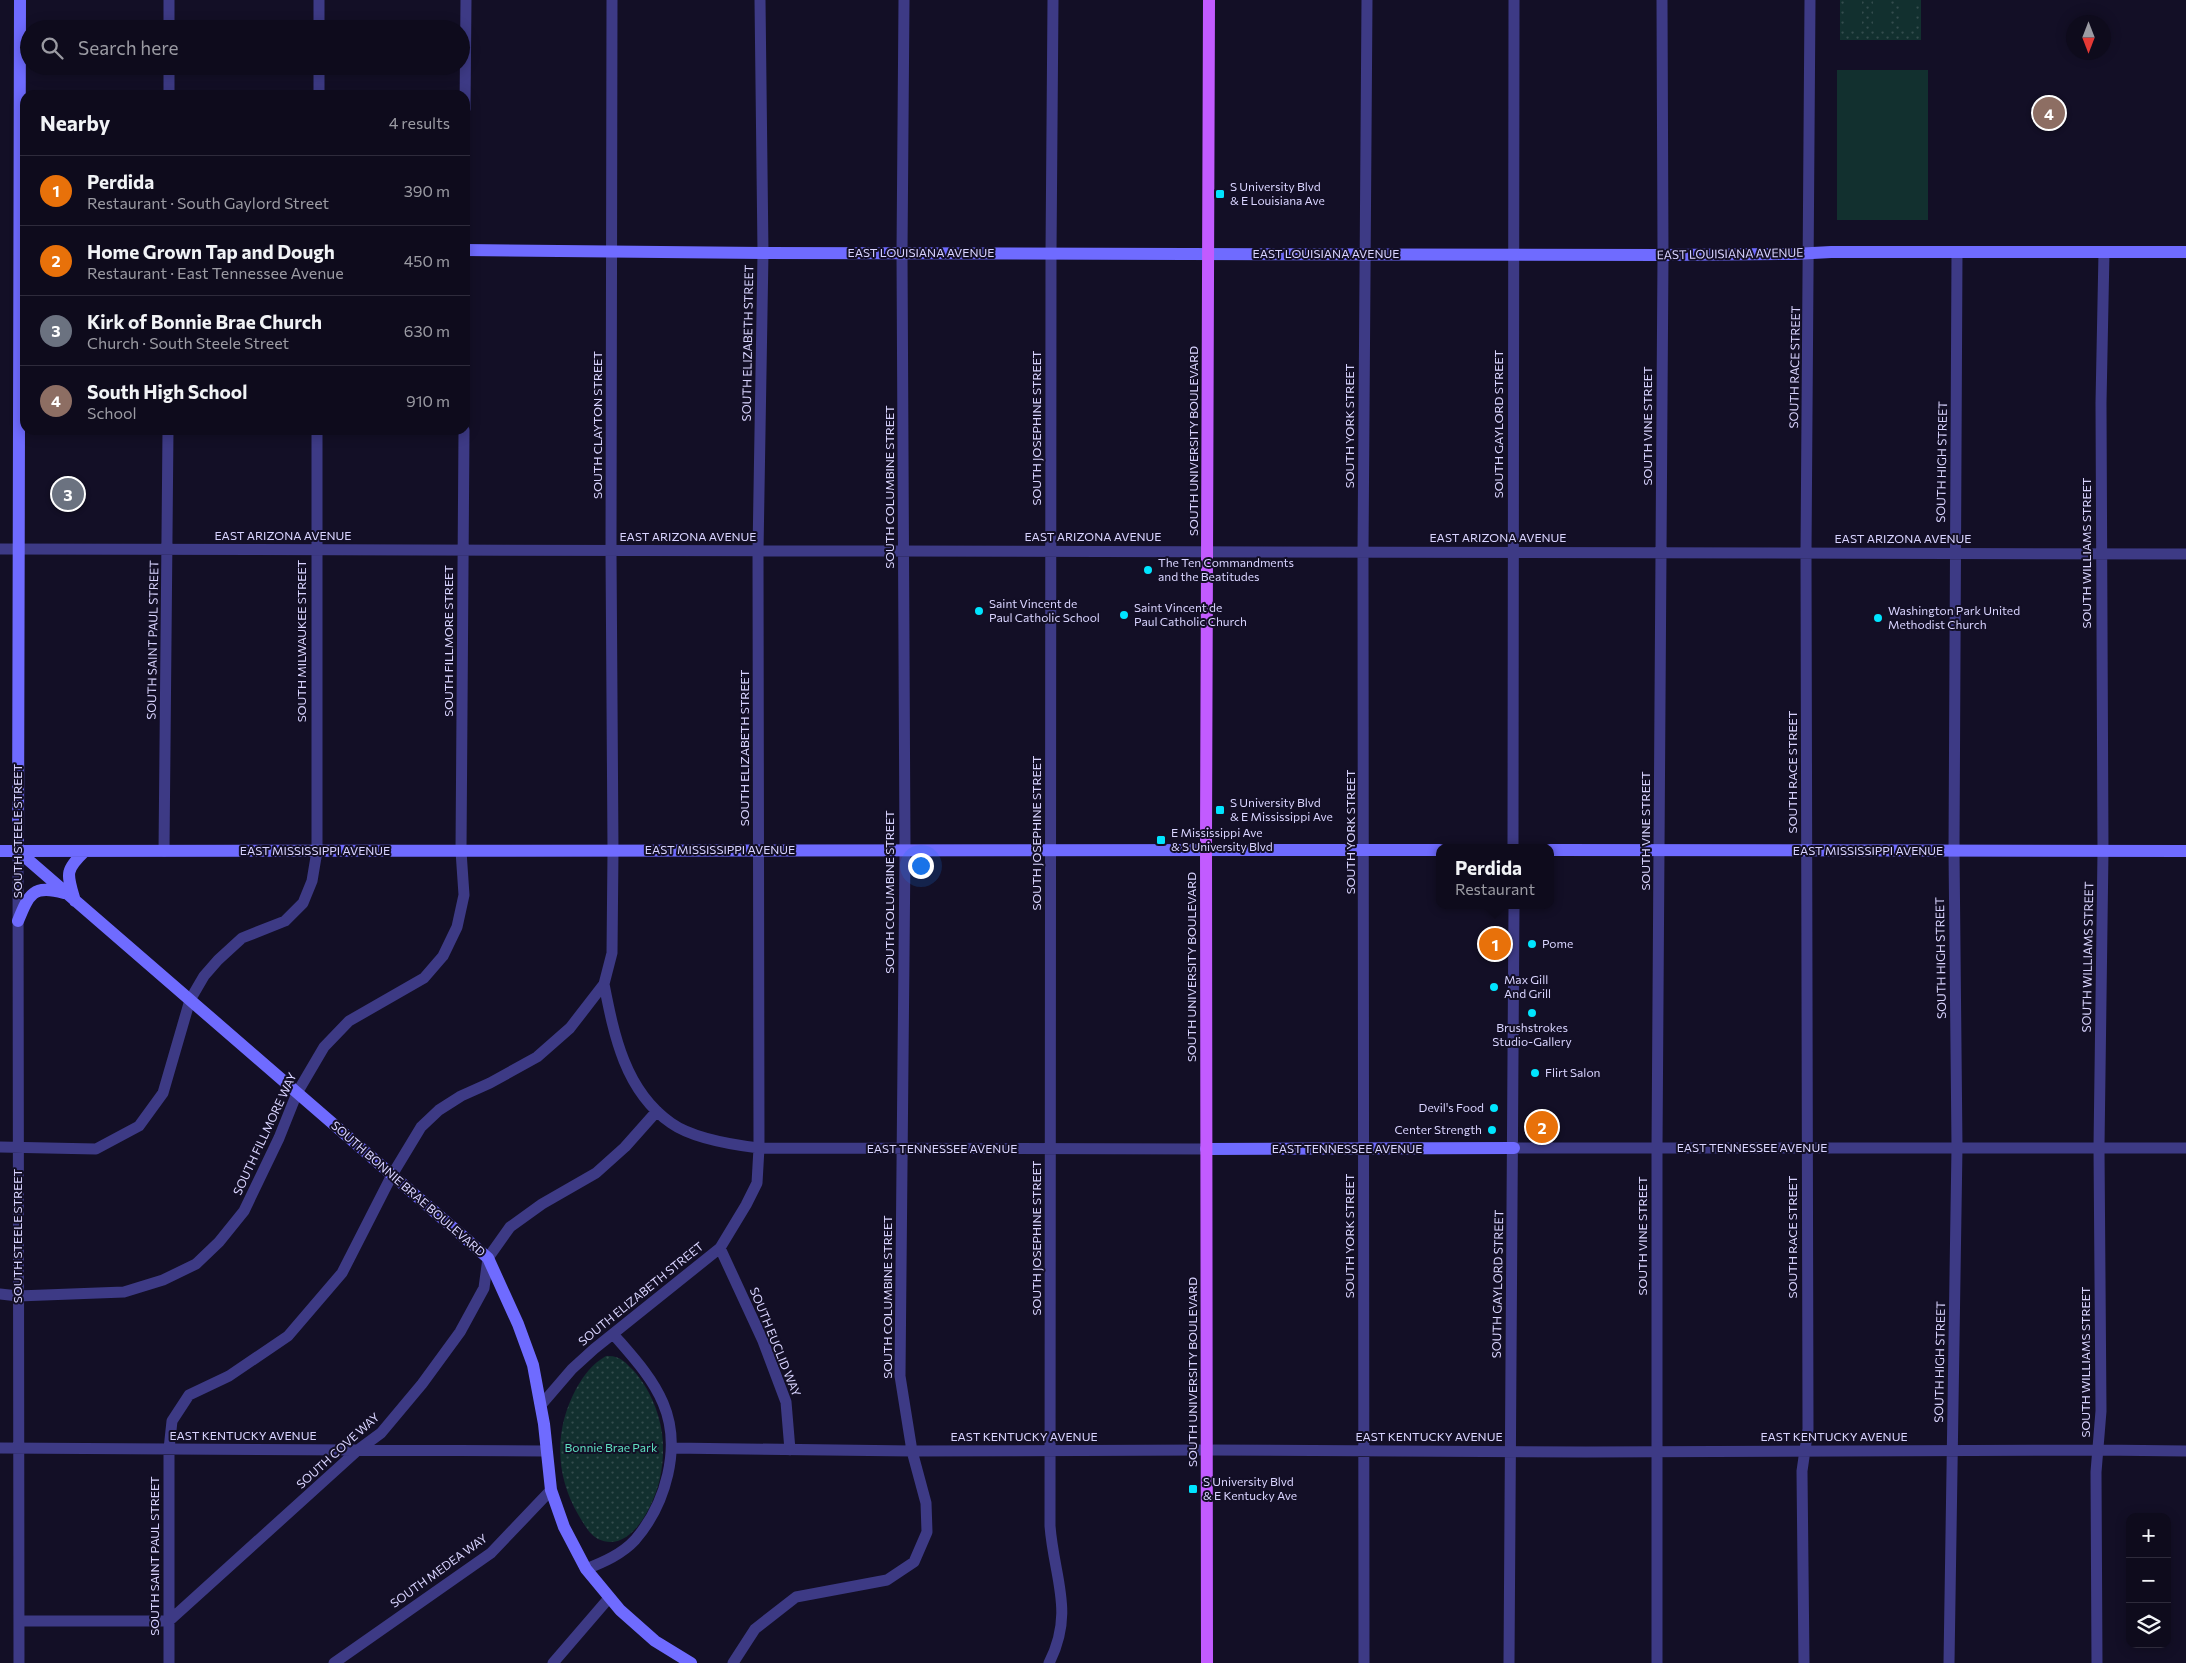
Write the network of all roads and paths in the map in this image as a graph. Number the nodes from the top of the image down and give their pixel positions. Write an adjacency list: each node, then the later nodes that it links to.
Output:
1 (20, 0): 14 (street, SOUTH STEELE STREET)
2 (169, 0): 15 (street)
3 (319, 0): 16 (street)
4 (466, 0): 17 (street)
5 (612, 0): 27 (street, SOUTH CLAYTON STREET)
6 (760, 0): 33 (street, SOUTH ELIZABETH STREET)
7 (904, 0): 34 (street, SOUTH COLUMBINE STREET)
8 (1053, 0): 35 (street, SOUTH JOSEPHINE STREET)
9 (1208, 0): 31 (main road, SOUTH UNIVERSITY BOULEVARD)
10 (1367, 0): 36 (street, SOUTH YORK STREET)
11 (1514, 0): 37 (street, SOUTH GAYLORD STREET)
12 (1662, 0): 38 (street, SOUTH VINE STREET)
13 (1810, 0): 32 (street, SOUTH RACE STREET)
14 (20, 20)
15 (169, 20)
16 (319, 20)
17 (466, 20)
18 (21, 75): 22 (street, SOUTH STEELE STREET)
19 (169, 75): 23 (street)
20 (319, 75): 24 (street)
21 (465, 75): 25 (street)
22 (21, 90)
23 (169, 90)
24 (319, 90)
25 (465, 90)
26 (470, 250): 27 (street, EAST LOUISIANA AVENUE)
27 (612, 252): 33 (street, EAST LOUISIANA AVENUE); 48 (street, SOUTH CLAYTON STREET)
28 (1957, 252): 29 (street, EAST LOUISIANA AVENUE); 32 (street, EAST LOUISIANA AVENUE); 57 (street, SOUTH HIGH STREET)
29 (2104, 252): 30 (street, EAST LOUISIANA AVENUE); 58 (street, SOUTH WILLIAMS STREET)
30 (2186, 252)
31 (1208, 253): 35 (street, EAST LOUISIANA AVENUE); 36 (street, EAST LOUISIANA AVENUE); 52 (main road, SOUTH UNIVERSITY BOULEVARD)
32 (1810, 253): 38 (street, EAST LOUISIANA AVENUE); 56 (street, SOUTH RACE STREET)
33 (763, 254): 34 (street, EAST LOUISIANA AVENUE); 49 (street, SOUTH ELIZABETH STREET)
34 (902, 254): 35 (street, EAST LOUISIANA AVENUE); 50 (street, SOUTH COLUMBINE STREET)
35 (1051, 254): 51 (street, SOUTH JOSEPHINE STREET)
36 (1366, 254): 37 (street, EAST LOUISIANA AVENUE); 53 (street, SOUTH YORK STREET)
37 (1513, 254): 38 (street, EAST LOUISIANA AVENUE); 54 (street, SOUTH GAYLORD STREET)
38 (1664, 255): 55 (street, SOUTH VINE STREET)
39 (20, 435): 44 (street, SOUTH STEELE STREET)
40 (168, 435): 45 (street, SOUTH SAINT PAUL STREET)
41 (317, 435): 46 (street, SOUTH MILWAUKEE STREET)
42 (464, 435): 47 (street, SOUTH FILLMORE STREET)
43 (0, 549): 44 (street, EAST ARIZONA AVENUE)
44 (19, 549): 45 (street, EAST ARIZONA AVENUE); 69 (street, SOUTH STEELE STREET)
45 (168, 549): 46 (street, EAST ARIZONA AVENUE); 71 (street, SOUTH SAINT PAUL STREET)
46 (316, 550): 47 (street, EAST ARIZONA AVENUE); 72 (street, SOUTH MILWAUKEE STREET)
47 (464, 550): 48 (street, EAST ARIZONA AVENUE); 73 (street, SOUTH FILLMORE STREET)
48 (611, 551): 49 (street, EAST ARIZONA AVENUE); 74 (street, SOUTH CLAYTON STREET)
49 (758, 551): 50 (street, EAST ARIZONA AVENUE); 61 (street, SOUTH ELIZABETH STREET)
50 (904, 551): 51 (street, EAST ARIZONA AVENUE); 62 (street, SOUTH COLUMBINE STREET)
51 (1051, 551): 52 (street, EAST ARIZONA AVENUE); 75 (street, SOUTH JOSEPHINE STREET)
52 (1207, 551): 53 (street, EAST ARIZONA AVENUE); 76 (main road, SOUTH UNIVERSITY BOULEVARD)
53 (1363, 552): 54 (street, EAST ARIZONA AVENUE); 63 (street, SOUTH YORK STREET)
54 (1512, 552): 55 (street, EAST ARIZONA AVENUE); 60 (street, SOUTH GAYLORD STREET)
55 (1661, 552): 56 (street, EAST ARIZONA AVENUE); 66 (street, SOUTH VINE STREET)
56 (1806, 553): 57 (street, EAST ARIZONA AVENUE); 67 (street, SOUTH RACE STREET)
57 (1954, 553): 58 (street, EAST ARIZONA AVENUE); 77 (street, SOUTH HIGH STREET)
58 (2101, 553): 59 (street, EAST ARIZONA AVENUE); 78 (street, SOUTH WILLIAMS STREET)
59 (2186, 554)
60 (1513, 844)
61 (759, 850): 62 (street, EAST MISSISSIPPI AVENUE); 74 (street, EAST MISSISSIPPI AVENUE); 90 (street, SOUTH ELIZABETH STREET)
62 (905, 850): 75 (street, EAST MISSISSIPPI AVENUE); 99 (street, SOUTH COLUMBINE STREET)
63 (1365, 850): 64 (street, EAST MISSISSIPPI AVENUE); 76 (street, EAST MISSISSIPPI AVENUE); 91 (street, SOUTH YORK STREET)
64 (1436, 850)
65 (1554, 850): 66 (street, EAST MISSISSIPPI AVENUE)
66 (1660, 850): 67 (street, EAST MISSISSIPPI AVENUE); 93 (street, SOUTH VINE STREET)
67 (1807, 850): 77 (street, EAST MISSISSIPPI AVENUE); 94 (street, SOUTH RACE STREET)
68 (0, 851): 69 (street, EAST MISSISSIPPI AVENUE)
69 (18, 851): 70 (street, EAST MISSISSIPPI AVENUE); 80 (street, SOUTH BONNIE BRAE BOULEVARD); 82 (street, SOUTH STEELE STREET)
70 (85, 851): 71 (street, EAST MISSISSIPPI AVENUE); 80 (street)
71 (164, 851): 72 (street, EAST MISSISSIPPI AVENUE)
72 (316, 851): 73 (street, EAST MISSISSIPPI AVENUE); 84 (street, SOUTH MILWAUKEE STREET)
73 (461, 851): 74 (street, EAST MISSISSIPPI AVENUE); 85 (street, SOUTH FILLMORE WAY)
74 (613, 851): 83 (street, SOUTH CLAYTON STREET)
75 (1050, 851): 76 (street, EAST MISSISSIPPI AVENUE); 97 (street, SOUTH JOSEPHINE STREET)
76 (1206, 851): 98 (main road, SOUTH UNIVERSITY BOULEVARD)
77 (1954, 851): 78 (street, EAST MISSISSIPPI AVENUE); 95 (street, SOUTH HIGH STREET)
78 (2103, 851): 79 (street, EAST MISSISSIPPI AVENUE); 87 (street, SOUTH WILLIAMS STREET)
79 (2186, 851)
80 (72, 898): 82 (street); 84 (street, SOUTH BONNIE BRAE BOULEVARD)
81 (1514, 909): 92 (street, SOUTH GAYLORD STREET)
82 (18, 921): 89 (street, SOUTH STEELE STREET)
83 (604, 984): 86 (street, EAST TENNESSEE AVENUE); 100 (street, SOUTH SAINT PAUL STREET)
84 (190, 1000): 85 (street, SOUTH BONNIE BRAE BOULEVARD); 89 (street, SOUTH MILWAUKEE STREET)
85 (297, 1093): 100 (street, SOUTH BONNIE BRAE BOULEVARD); 104 (street, SOUTH FILLMORE WAY)
86 (657, 1111): 90 (street, EAST TENNESSEE AVENUE); 102 (street, SOUTH COVE WAY)
87 (2099, 1147): 95 (street, EAST TENNESSEE AVENUE); 96 (street, EAST TENNESSEE AVENUE); 118 (street, SOUTH WILLIAMS STREET)
88 (0, 1148): 89 (street)
89 (18, 1148): 104 (street, SOUTH STEELE STREET)
90 (759, 1148): 99 (street, EAST TENNESSEE AVENUE); 101 (street, SOUTH ELIZABETH STREET)
91 (1364, 1148): 92 (street, EAST TENNESSEE AVENUE); 98 (street, EAST TENNESSEE AVENUE); 115 (street, SOUTH YORK STREET)
92 (1514, 1148): 93 (street, EAST TENNESSEE AVENUE); 121 (street, SOUTH GAYLORD STREET)
93 (1657, 1148): 94 (street, EAST TENNESSEE AVENUE); 123 (street, SOUTH VINE STREET)
94 (1806, 1148): 95 (street, EAST TENNESSEE AVENUE); 116 (street, SOUTH RACE STREET)
95 (1957, 1148): 117 (street, SOUTH HIGH STREET)
96 (2186, 1148)
97 (1051, 1149): 98 (street, EAST TENNESSEE AVENUE); 99 (street, EAST TENNESSEE AVENUE); 113 (street, SOUTH JOSEPHINE STREET)
98 (1206, 1149): 114 (main road, SOUTH UNIVERSITY BOULEVARD)
99 (902, 1150): 120 (street, SOUTH COLUMBINE STREET)
100 (392, 1175): 102 (street, SOUTH BONNIE BRAE BOULEVARD); 110 (street, SOUTH SAINT PAUL STREET)
101 (720, 1248): 105 (street, SOUTH ELIZABETH STREET); 112 (street, SOUTH EUCLID WAY)
102 (488, 1258): 106 (street, SOUTH BONNIE BRAE BOULEVARD); 111 (street, SOUTH COVE WAY)
103 (0, 1294): 104 (street, SOUTH FILLMORE WAY)
104 (18, 1296): 108 (street, SOUTH STEELE STREET)
105 (614, 1335): 106 (street, SOUTH ELIZABETH STREET); 109 (street)
106 (541, 1404): 119 (street, SOUTH BONNIE BRAE BOULEVARD)
107 (0, 1448): 108 (street, EAST KENTUCKY AVENUE)
108 (18, 1448): 110 (street, EAST KENTUCKY AVENUE); 127 (street, SOUTH STEELE STREET)
109 (672, 1448): 112 (street, EAST KENTUCKY AVENUE); 125 (street)
110 (169, 1449): 111 (street, EAST KENTUCKY AVENUE); 128 (street, SOUTH SAINT PAUL STREET)
111 (358, 1450): 119 (street, EAST KENTUCKY AVENUE); 128 (street, SOUTH COVE WAY)
112 (790, 1450): 120 (street, EAST KENTUCKY AVENUE)
113 (1050, 1450): 114 (street, EAST KENTUCKY AVENUE); 120 (street, EAST KENTUCKY AVENUE); 135 (street, SOUTH JOSEPHINE STREET)
114 (1207, 1450): 115 (street, EAST KENTUCKY AVENUE); 136 (main road, SOUTH UNIVERSITY BOULEVARD)
115 (1364, 1450): 121 (street, EAST KENTUCKY AVENUE); 137 (street, SOUTH YORK STREET)
116 (1805, 1450): 117 (street, EAST KENTUCKY AVENUE); 123 (street, EAST KENTUCKY AVENUE); 140 (street, SOUTH RACE STREET)
117 (1952, 1450): 118 (street, EAST KENTUCKY AVENUE); 141 (street, SOUTH HIGH STREET)
118 (2099, 1450): 122 (street, EAST KENTUCKY AVENUE); 142 (street, SOUTH WILLIAMS STREET)
119 (546, 1451): 124 (street, SOUTH BONNIE BRAE BOULEVARD)
120 (912, 1451): 134 (street, SOUTH COLUMBINE STREET)
121 (1509, 1451): 123 (street, EAST KENTUCKY AVENUE); 138 (street, SOUTH GAYLORD STREET)
122 (2186, 1451)
123 (1657, 1452): 139 (street, SOUTH VINE STREET)
124 (551, 1490): 125 (street, SOUTH BONNIE BRAE BOULEVARD); 131 (street, SOUTH MEDEA WAY)
125 (586, 1569): 126 (street, SOUTH BONNIE BRAE BOULEVARD)
126 (608, 1598): 132 (street); 133 (street, SOUTH BONNIE BRAE BOULEVARD)
127 (19, 1621): 128 (street); 129 (street, SOUTH STEELE STREET)
128 (169, 1621): 130 (street, SOUTH SAINT PAUL STREET)
129 (19, 1663)
130 (170, 1663)
131 (334, 1663)
132 (552, 1663)
133 (691, 1663)
134 (733, 1663)
135 (1049, 1663)
136 (1207, 1663)
137 (1364, 1663)
138 (1509, 1663)
139 (1657, 1663)
140 (1804, 1663)
141 (1949, 1663)
142 (2096, 1663)

